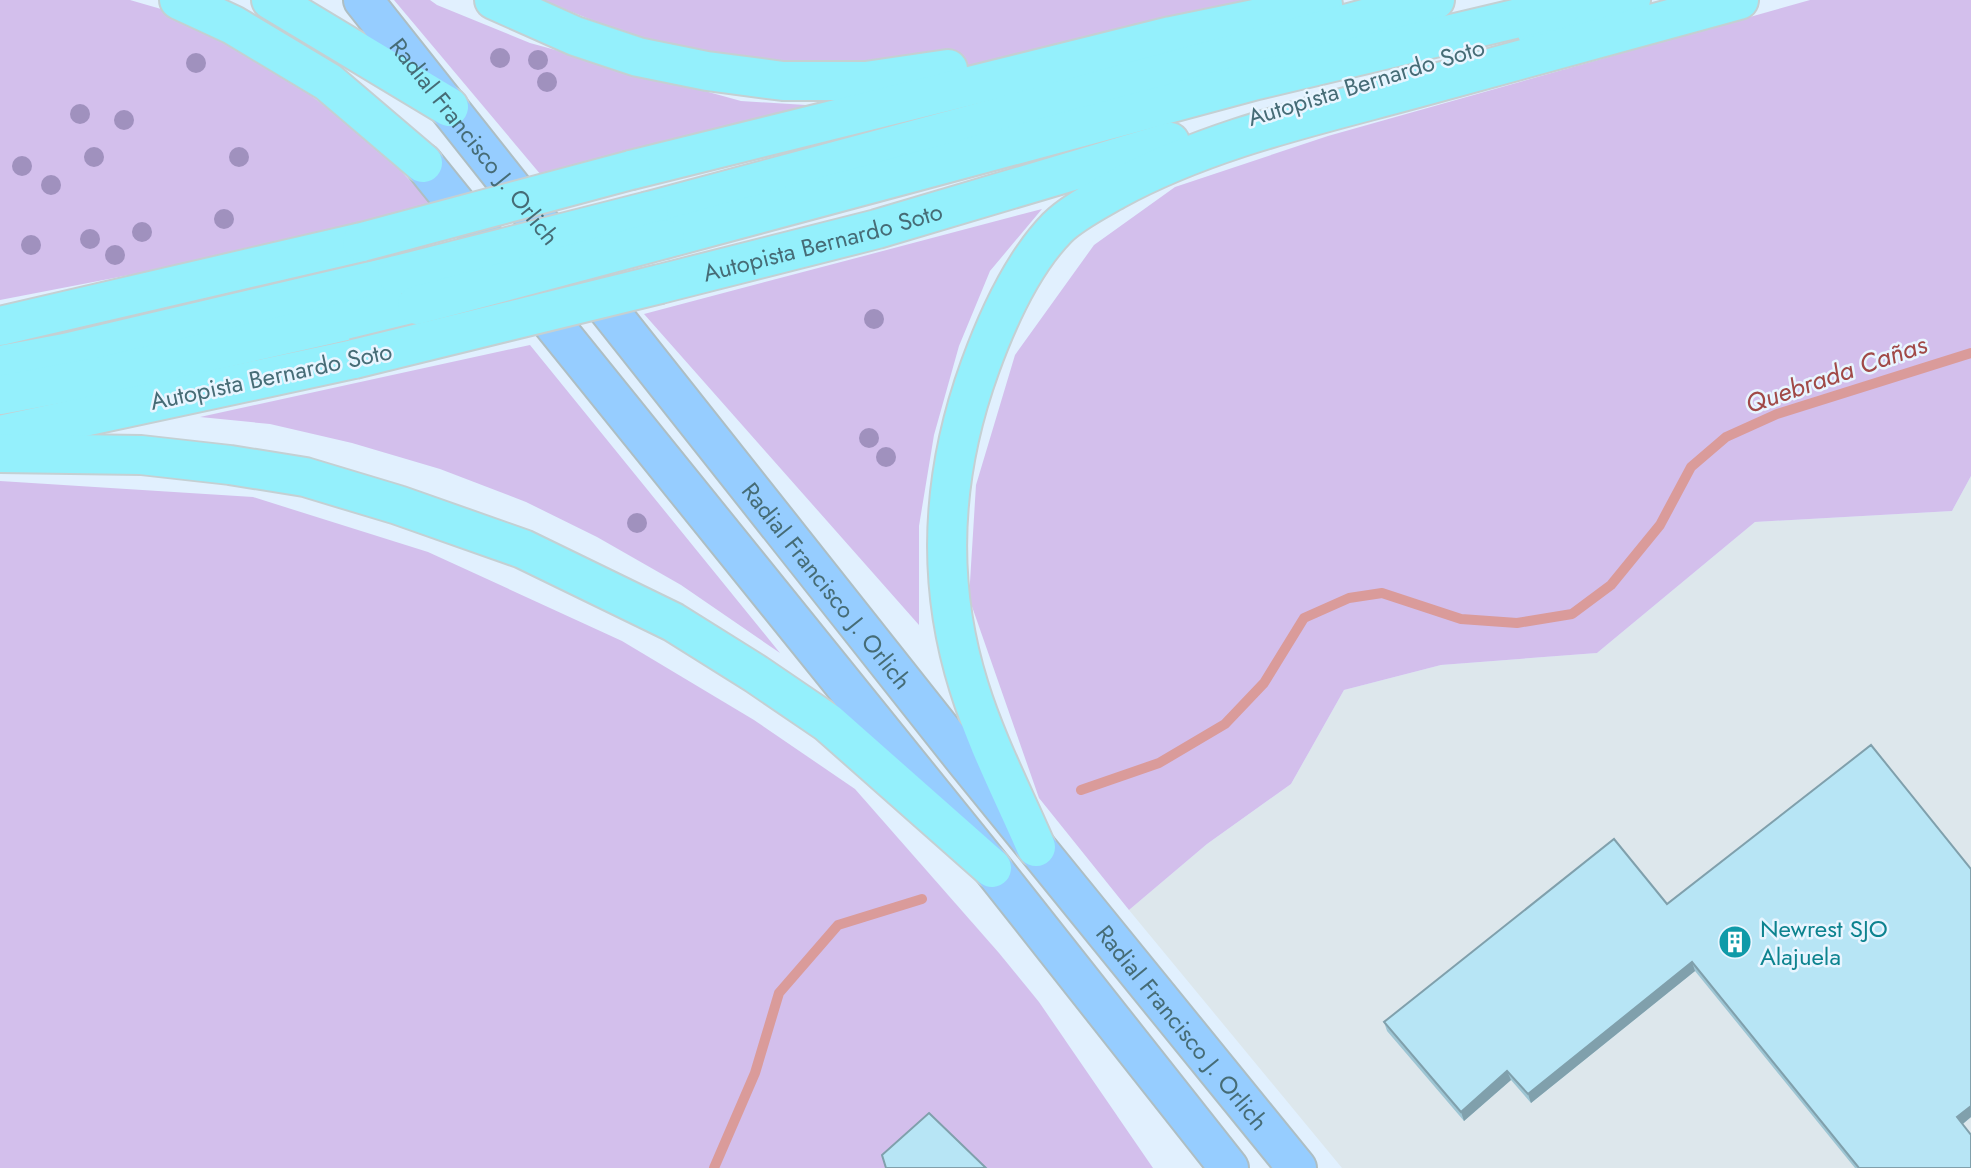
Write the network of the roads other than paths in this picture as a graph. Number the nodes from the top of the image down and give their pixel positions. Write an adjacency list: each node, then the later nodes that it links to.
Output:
1 (179, 0): 12 (highway)
2 (271, 0): 11 (highway)
3 (363, 0): 11 (main road, Radial Francisco J. Orlich)
4 (494, 0): 10 (highway)
5 (1347, 0): 10 (highway)
6 (1435, 0): 13 (highway, Autopista Bernardo Soto)
7 (1596, 0): 13 (highway, Autopista Bernardo Soto)
8 (1631, 0): 18 (highway, Autopista Bernardo Soto, bridge)
9 (1739, 0): 20 (highway)
10 (1171, 36): 15 (highway, bridge)
11 (449, 107): 20 (main road, Radial Francisco J. Orlich)
12 (423, 163): 21 (main road, Radial Francisco J. Orlich)
13 (657, 225): 14 (highway, Autopista Bernardo Soto, bridge)
14 (407, 290): 16 (highway, Autopista Bernardo Soto); 17 (highway, Autopista Bernardo Soto)
15 (0, 326)
16 (0, 365)
17 (0, 395)
18 (0, 435)
19 (0, 453): 21 (highway)
20 (1036, 847): 25 (main road, Radial Francisco J. Orlich)
21 (992, 868): 22 (main road, Radial Francisco J. Orlich)
22 (1044, 936): 23 (main road); 24 (main road, Radial Francisco J. Orlich)
23 (1195, 1168)
24 (1230, 1168)
25 (1297, 1168)

